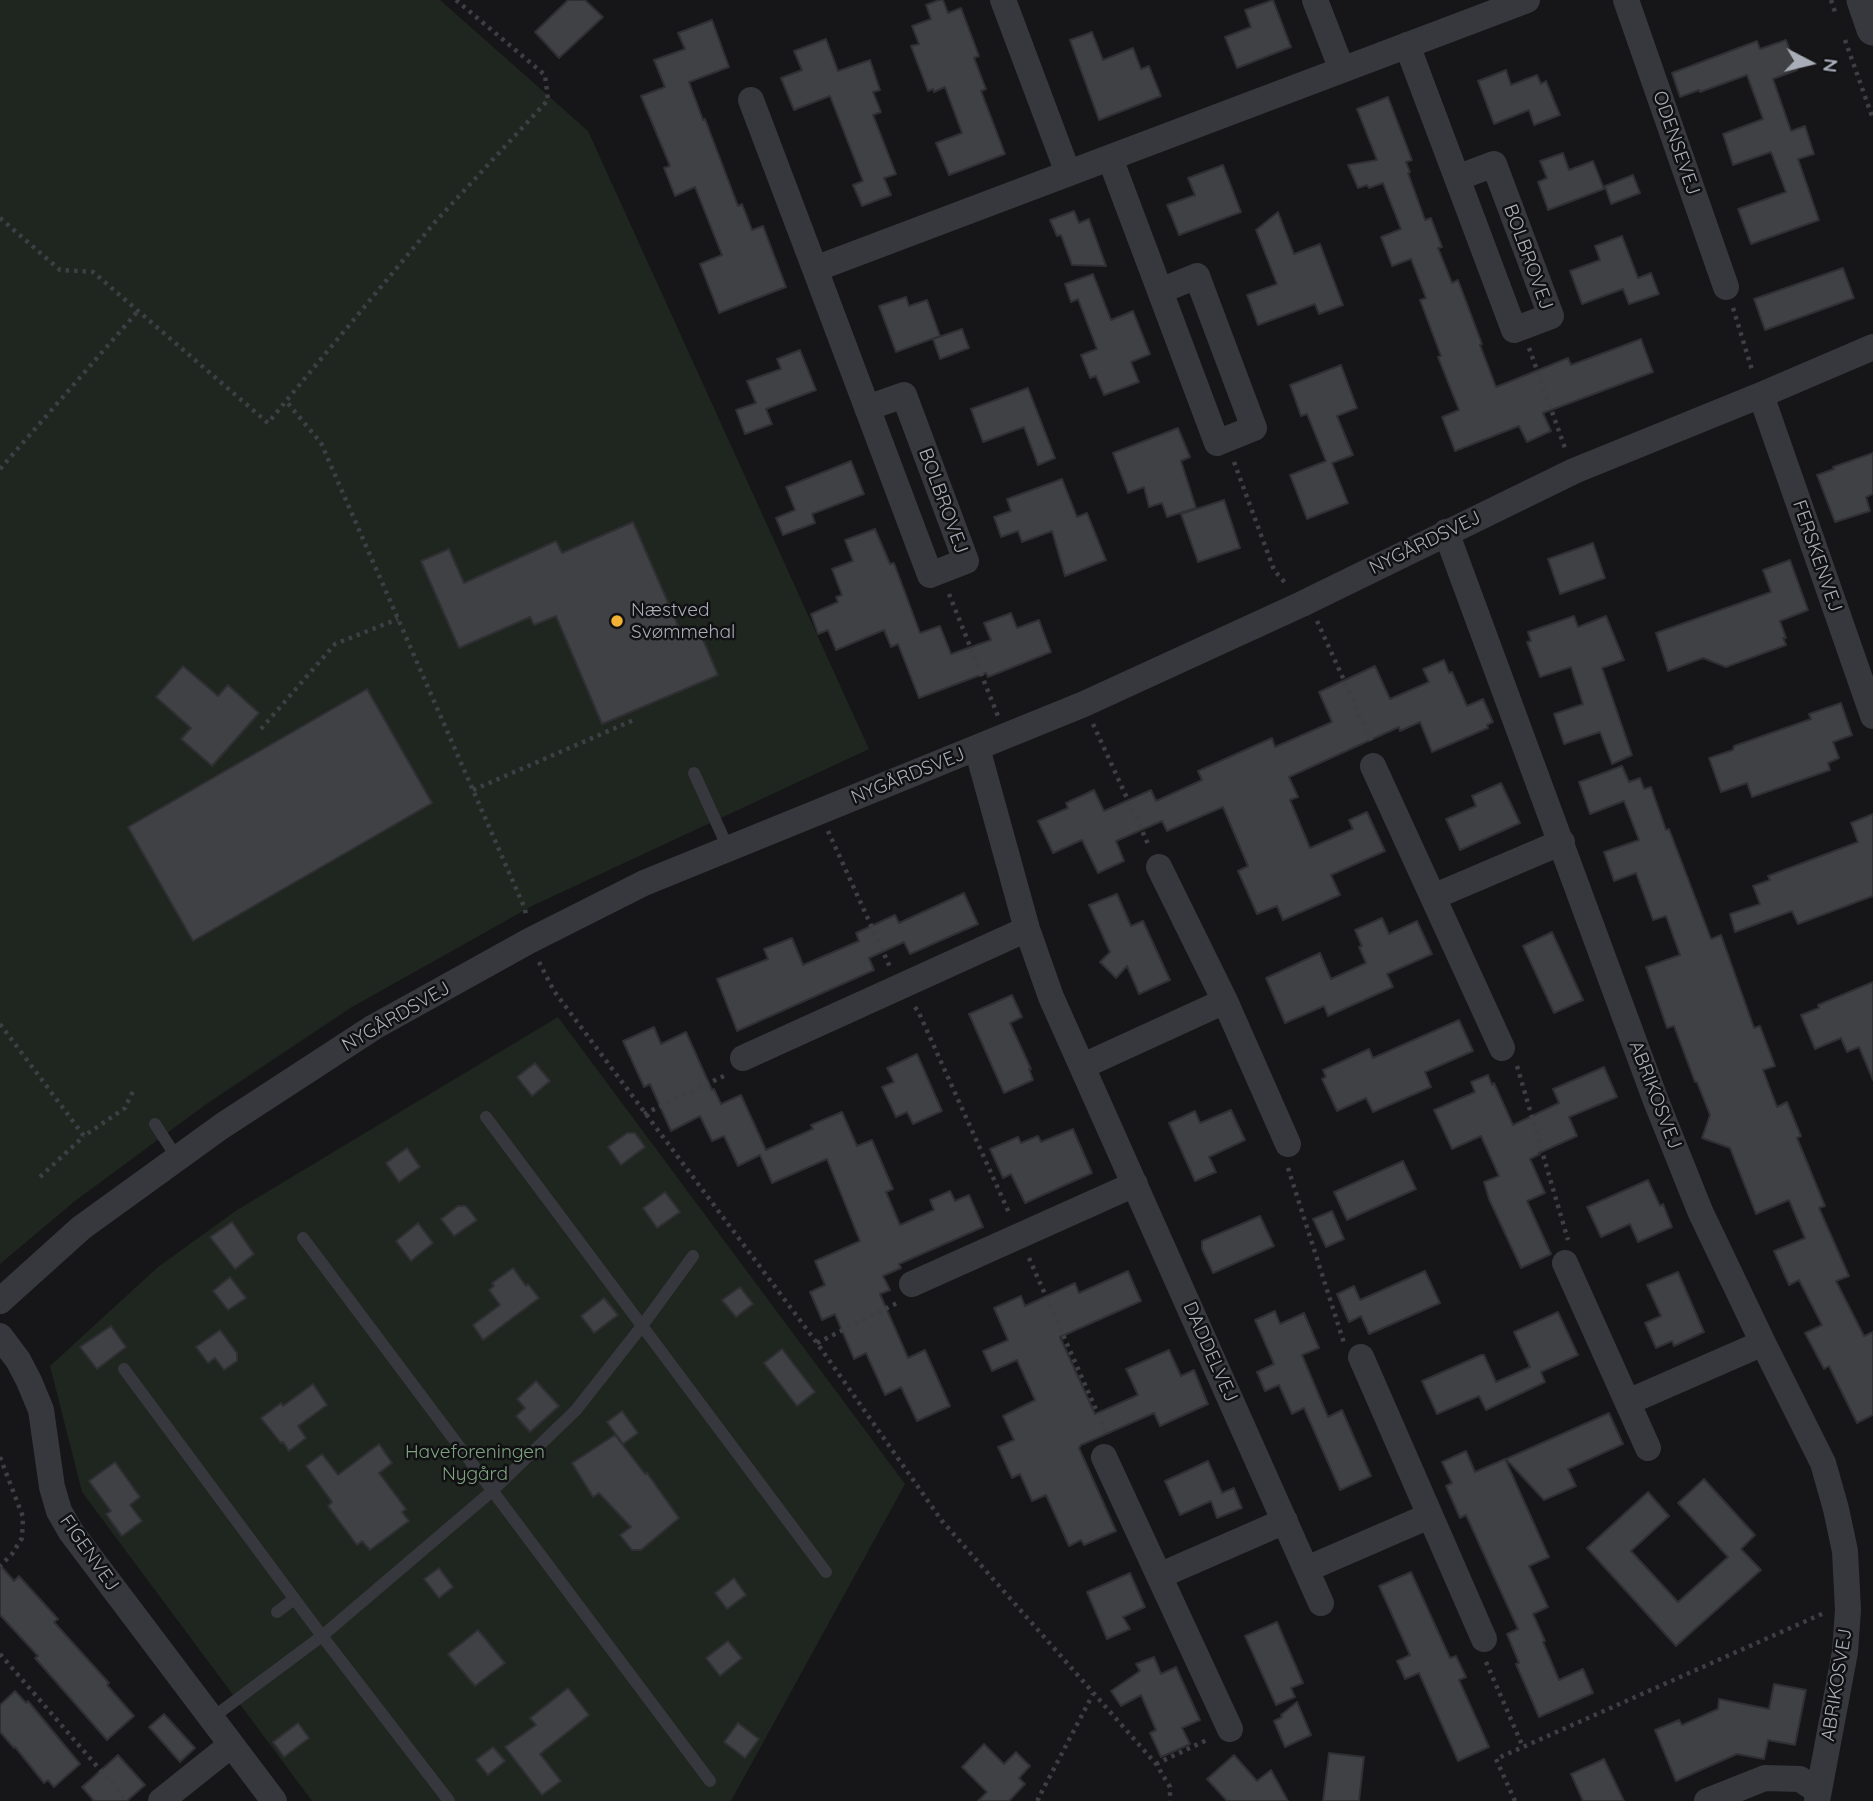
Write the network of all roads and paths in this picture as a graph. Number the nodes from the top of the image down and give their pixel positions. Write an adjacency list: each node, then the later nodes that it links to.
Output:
1 (1003, 0): 14 (street)
2 (1315, 0): 10 (street)
3 (1527, 0): 9 (street)
4 (1626, 0): 18 (street, ODENSEVEJ)
5 (1830, 0): 7 (path)
6 (1863, 0): 8 (street)
7 (1839, 24)
8 (1858, 32): 12 (path)
9 (1407, 45): 10 (street); 15 (street, BOLBROVEJ)
10 (1342, 70): 13 (street)
11 (751, 100): 17 (street, BOLBROVEJ)
12 (1873, 119)
13 (1110, 158): 14 (street); 19 (street)
14 (1068, 173): 17 (street)
15 (1457, 178): 21 (street, BOLBROVEJ); 21 (street, BOLBROVEJ)
16 (0, 218): 20 (path)
17 (815, 269): 25 (street, BOLBROVEJ)
18 (1726, 287): 23 (path)
19 (1160, 291): 19 (street)
20 (138, 311): 24 (path); 26 (path)
21 (1522, 327): 27 (path)
22 (1873, 347): 23 (street, NYGÅRDSVEJ)
23 (1761, 395): 27 (street, NYGÅRDSVEJ); 32 (street, FERSKENVEJ)
24 (286, 401)
25 (867, 408): 29 (street, BOLBROVEJ); 29 (street, BOLBROVEJ)
26 (0, 469)
27 (1574, 471): 28 (street, NYGÅRDSVEJ)
28 (1447, 532): 31 (street, NYGÅRDSVEJ); 41 (street, ABRIKOSVEJ)
29 (940, 571): 35 (path)
30 (398, 619): 34 (path)
31 (1084, 704): 35 (street, NYGÅRDSVEJ); 43 (path)
32 (1873, 716)
33 (636, 719): 39 (path)
34 (261, 729)
35 (1006, 736): 36 (street, NYGÅRDSVEJ)
36 (977, 748): 40 (street, NYGÅRDSVEJ); 45 (street, DADDELVEJ)
37 (1373, 766): 44 (street)
38 (694, 773): 42 (lane)
39 (473, 790)
40 (819, 811): 42 (street, NYGÅRDSVEJ); 46 (path)
41 (1562, 842): 44 (street); 70 (street, ABRIKOSVEJ)
42 (728, 848): 58 (street, NYGÅRDSVEJ)
43 (1159, 867): 47 (street)
44 (1433, 897): 49 (street)
45 (1027, 929): 46 (street); 51 (street, DADDELVEJ)
46 (899, 987): 50 (street); 61 (path)
47 (1225, 1001): 51 (street); 57 (street)
48 (0, 1024): 56 (path)
49 (1502, 1048): 64 (path)
50 (743, 1058): 53 (path)
51 (1083, 1066): 60 (street, DADDELVEJ)
52 (133, 1091): 56 (path)
53 (644, 1114)
54 (486, 1117): 67 (lane)
55 (155, 1125): 58 (lane)
56 (83, 1136): 59 (path)
57 (1288, 1144): 71 (path)
58 (177, 1158): 66 (street, NYGÅRDSVEJ)
59 (40, 1177)
60 (1135, 1184): 61 (street); 79 (street, DADDELVEJ)
61 (1019, 1237): 65 (street); 76 (path)
62 (303, 1238): 77 (lane)
63 (693, 1256): 67 (lane)
64 (1565, 1263): 73 (street)
65 (912, 1284): 69 (path)
66 (0, 1301)
67 (642, 1326): 77 (lane); 82 (lane)
68 (0, 1336): 92 (street, FIGENVEJ)
69 (817, 1343)
70 (1763, 1343): 73 (street); 86 (street, ABRIKOSVEJ)
71 (1361, 1357): 78 (street)
72 (124, 1369): 84 (lane)
73 (1628, 1402): 74 (street)
74 (1648, 1448)
75 (0, 1457): 80 (path)
76 (1104, 1457): 83 (street)
77 (491, 1492): 88 (lane); 97 (lane)
78 (1429, 1516): 81 (street); 89 (street)
79 (1285, 1521): 81 (street, DADDELVEJ); 83 (street)
80 (0, 1566)
81 (1307, 1569): 85 (street, DADDELVEJ)
82 (826, 1572)
83 (1159, 1576): 93 (street)
84 (294, 1599): 87 (lane); 88 (lane)
85 (1321, 1603)
86 (1848, 1610): 95 (path); 98 (street, ABRIKOSVEJ)
87 (277, 1612)
88 (322, 1636): 92 (lane); 102 (lane)
89 (1484, 1639): 95 (path)
90 (0, 1654): 99 (path)
91 (1093, 1694): 103 (path)
92 (212, 1718): 94 (street, FIGENVEJ)
93 (1230, 1729): 96 (path)
94 (231, 1745): 100 (street); 101 (street, FIGENVEJ)
95 (1523, 1747): 104 (path)
96 (1156, 1765)
97 (710, 1781)
98 (1818, 1796): 105 (street, ABRIKOSVEJ)
99 (127, 1801)
100 (160, 1801)
101 (274, 1801)
102 (449, 1801)
103 (1040, 1801)
104 (1515, 1801)
105 (1707, 1801)

